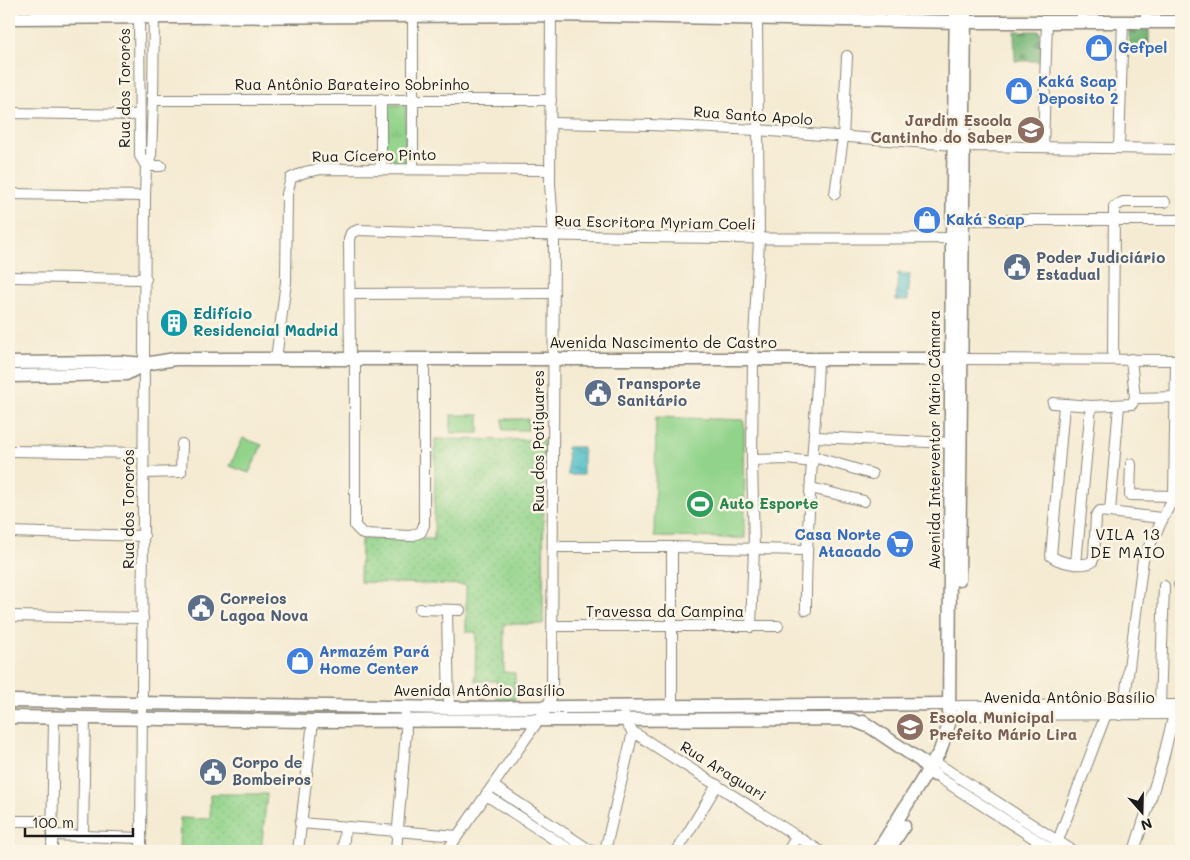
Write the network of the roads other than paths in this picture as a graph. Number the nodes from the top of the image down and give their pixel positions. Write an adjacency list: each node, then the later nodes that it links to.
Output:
1 (956, 9): 20 (main road, Avenida Interventor Mário Câmara)
2 (965, 9): 20 (main road, Avenida Interventor Mário Câmara)
3 (1082, 9): 22 (street)
4 (348, 12): 10 (main road); 16 (main road)
5 (445, 12): 6 (main road); 16 (main road)
6 (551, 12): 7 (main road); 30 (street, Rua dos Potiguares)
7 (632, 12): 12 (main road)
8 (139, 13): 9 (main road); 11 (main road); 25 (street, Rua dos Tororós)
9 (154, 13): 10 (main road); 26 (street, Rua dos Tororós)
10 (248, 13)
11 (65, 14): 17 (main road)
12 (714, 14): 18 (main road)
13 (804, 14): 14 (main road); 18 (main road)
14 (879, 15): 20 (main road)
15 (1146, 15): 19 (main road); 23 (main road)
16 (413, 16): 29 (street)
17 (9, 18)
18 (757, 19): 34 (street)
19 (1124, 21): 22 (main road); 38 (street)
20 (960, 22): 21 (main road); 36 (main road, Avenida Interventor Mário Câmara)
21 (1047, 22): 22 (main road); 37 (street)
22 (1082, 22)
23 (1181, 22)
24 (846, 56): 35 (street)
25 (139, 87): 26 (street); 32 (street, Rua dos Tororós)
26 (154, 87): 27 (street, Rua dos Tororós)
27 (153, 100): 28 (street, Rua Antônio Barateiro Sobrinho); 40 (street, Rua dos Tororós)
28 (381, 100): 29 (street, Rua Antônio Barateiro Sobrinho); 42 (street)
29 (414, 100): 30 (street, Rua Antônio Barateiro Sobrinho); 43 (street)
30 (550, 100): 33 (street, Rua dos Potiguares)
31 (9, 113): 32 (street)
32 (139, 115): 40 (street, Rua dos Tororós)
33 (550, 123): 34 (street, Rua Santo Apolo); 44 (street, Rua dos Potiguares)
34 (758, 130): 35 (street, Rua Santo Apolo); 54 (street)
35 (842, 138): 36 (street, Rua Santo Apolo); 46 (street)
36 (958, 146): 37 (street, Rua Santo Apolo); 49 (main road, Avenida Interventor Mário Câmara); 53 (main road, Avenida Interventor Mário Câmara)
37 (1043, 147): 38 (street, Rua Santo Apolo)
38 (1119, 148): 39 (street, Rua Santo Apolo)
39 (1181, 150)
40 (146, 166): 41 (street); 47 (street, Rua dos Tororós)
41 (160, 166)
42 (381, 168): 43 (street, Rua Cícero Pinto); 61 (street, Rua Cícero Pinto)
43 (412, 168): 44 (street, Rua Cícero Pinto)
44 (550, 170): 52 (street, Rua dos Potiguares)
45 (9, 194): 47 (street)
46 (834, 194)
47 (145, 196): 56 (street, Rua dos Tororós)
48 (1165, 202): 51 (street)
49 (962, 220): 51 (street); 64 (main road, Avenida Interventor Mário Câmara)
50 (1181, 220): 51 (street)
51 (1113, 221): 65 (street)
52 (554, 237): 54 (street, Rua Escritora Myriam Coeli); 57 (street, Rua dos Potiguares); 58 (street, Rua Escritora Myriam Coeli)
53 (952, 238): 54 (street, Rua Escritora Myriam Coeli); 64 (main road, Avenida Interventor Mário Câmara)
54 (759, 240): 59 (street)
55 (9, 277): 56 (street)
56 (146, 279): 71 (street, Rua dos Tororós)
57 (554, 293): 58 (street); 60 (street, Rua dos Potiguares)
58 (350, 294): 62 (street)
59 (746, 356): 60 (main road, Avenida Nascimento de Castro); 67 (main road, Avenida Nascimento de Castro); 87 (street)
60 (554, 358): 63 (main road, Avenida Nascimento de Castro); 100 (street, Rua dos Potiguares)
61 (276, 359): 62 (main road, Avenida Nascimento de Castro); 71 (main road, Avenida Nascimento de Castro)
62 (353, 359): 63 (main road, Avenida Nascimento de Castro); 63 (street)
63 (424, 359)
64 (956, 359): 65 (street, Avenida Nascimento de Castro); 67 (main road, Avenida Nascimento de Castro); 82 (main road, Avenida Interventor Mário Câmara); 104 (main road, Avenida Interventor Mário Câmara)
65 (1113, 359): 66 (street, Avenida Nascimento de Castro)
66 (1131, 359): 68 (street, Avenida Nascimento de Castro); 75 (street)
67 (818, 360): 81 (street)
68 (1179, 360): 74 (street)
69 (9, 363): 70 (main road, Avenida Nascimento de Castro)
70 (37, 364): 71 (main road, Avenida Nascimento de Castro); 73 (main road)
71 (145, 364): 73 (main road, Avenida Nascimento de Castro); 85 (street, Rua dos Tororós)
72 (9, 376): 73 (main road, Avenida Nascimento de Castro)
73 (48, 377)
74 (1178, 397): 75 (street); 80 (street)
75 (1135, 398): 79 (street)
76 (1053, 403): 77 (street)
77 (1064, 405): 78 (street); 103 (street)
78 (1091, 406): 79 (street); 103 (street)
79 (1123, 406): 95 (street)
80 (1178, 415): 92 (street)
81 (815, 437): 82 (street); 86 (street)
82 (951, 443): 104 (main road, Avenida Interventor Mário Câmara)
83 (182, 444): 89 (street)
84 (9, 451): 85 (street)
85 (144, 453): 89 (street, Rua dos Tororós)
86 (814, 459): 87 (street); 90 (street); 91 (street)
87 (752, 460): 101 (street)
88 (1131, 464): 92 (street)
89 (144, 473): 98 (street, Rua dos Tororós)
90 (872, 474)
91 (811, 488): 93 (street); 102 (street)
92 (1172, 500): 94 (street); 96 (street)
93 (864, 501)
94 (1181, 504)
95 (1110, 511): 96 (street); 103 (street)
96 (1161, 518): 126 (street)
97 (9, 532): 98 (street)
98 (144, 536): 111 (street, Rua dos Tororós)
99 (672, 547): 100 (street); 101 (street); 113 (street)
100 (553, 548): 112 (street, Rua dos Potiguares)
101 (754, 548): 102 (street); 115 (street)
102 (805, 550): 109 (street)
103 (1076, 563)
104 (958, 577): 124 (main road, Avenida Interventor Mário Câmara)
105 (1164, 586): 120 (street)
106 (420, 609): 107 (street)
107 (447, 610): 108 (street); 122 (street)
108 (460, 610)
109 (806, 610)
110 (9, 616): 111 (street)
111 (143, 618): 117 (street, Rua dos Tororós)
112 (553, 626): 113 (street, Travessa da Campina); 123 (street, Rua dos Potiguares)
113 (670, 626): 115 (street, Travessa da Campina); 121 (street)
114 (778, 626): 115 (street, Travessa da Campina)
115 (751, 627)
116 (9, 701): 117 (main road, Avenida Antônio Basílio)
117 (142, 702): 127 (main road, Avenida Antônio Basílio); 133 (street, Rua dos Tororós)
118 (842, 705): 121 (main road, Avenida Antônio Basílio); 124 (main road, Avenida Antônio Basílio); 136 (main road)
119 (1181, 705): 120 (street, Avenida Antônio Basílio)
120 (1160, 706): 126 (street, Avenida Antônio Basílio)
121 (672, 707): 128 (main road, Avenida Antônio Basílio)
122 (448, 708): 123 (main road, Avenida Antônio Basílio); 127 (main road, Avenida Antônio Basílio)
123 (547, 708): 128 (main road, Avenida Antônio Basílio); 134 (street, Rua dos Potiguares)
124 (955, 709): 125 (street, Avenida Antônio Basílio); 138 (main road, Avenida Interventor Mário Câmara)
125 (1107, 710): 126 (street, Avenida Antônio Basílio); 152 (street)
126 (1122, 710): 129 (street, Avenida Antônio Basílio)
127 (404, 714): 134 (main road, Avenida Antônio Basílio); 135 (main road, Avenida Antônio Basílio); 146 (street)
128 (624, 714): 134 (main road, Avenida Antônio Basílio); 136 (main road, Avenida Antônio Basílio); 137 (street, Rua Araguari)
129 (1177, 714): 168 (street)
130 (9, 717): 131 (main road, Avenida Antônio Basílio)
131 (54, 718): 132 (main road, Avenida Antônio Basílio); 142 (street)
132 (85, 718): 133 (main road, Avenida Antônio Basílio); 148 (street)
133 (142, 718): 135 (main road, Avenida Antônio Basílio); 151 (street, Rua dos Tororós)
134 (538, 720): 139 (street, Rua dos Potiguares)
135 (313, 721): 144 (street)
136 (870, 727): 138 (main road)
137 (633, 732): 140 (street, Rua Araguari); 162 (street)
138 (932, 767): 152 (street); 166 (main road, Avenida Interventor Mário Câmara); 167 (main road, Avenida Interventor Mário Câmara)
139 (493, 786): 141 (street, Rua dos Potiguares); 161 (street)
140 (717, 786): 150 (street, Rua Araguari); 163 (street)
141 (486, 795): 149 (street, Rua dos Potiguares); 160 (street)
142 (52, 821): 143 (street); 147 (street)
143 (9, 822)
144 (300, 824): 145 (street); 156 (street)
145 (345, 827): 146 (street); 157 (street)
146 (398, 832): 149 (street); 158 (street)
147 (52, 835): 148 (street); 154 (street)
148 (83, 836): 151 (street)
149 (457, 836): 159 (street, Rua dos Potiguares)
150 (797, 836): 164 (street); 165 (street, Rua Araguari)
151 (141, 838): 155 (street, Rua dos Tororós)
152 (1055, 848): 153 (street)
153 (1070, 850)
154 (52, 851)
155 (141, 851)
156 (298, 851)
157 (343, 851)
158 (396, 851)
159 (447, 851)
160 (572, 851)
161 (591, 851)
162 (605, 851)
163 (676, 851)
164 (788, 851)
165 (820, 851)
166 (878, 851)
167 (888, 851)
168 (1134, 851)

